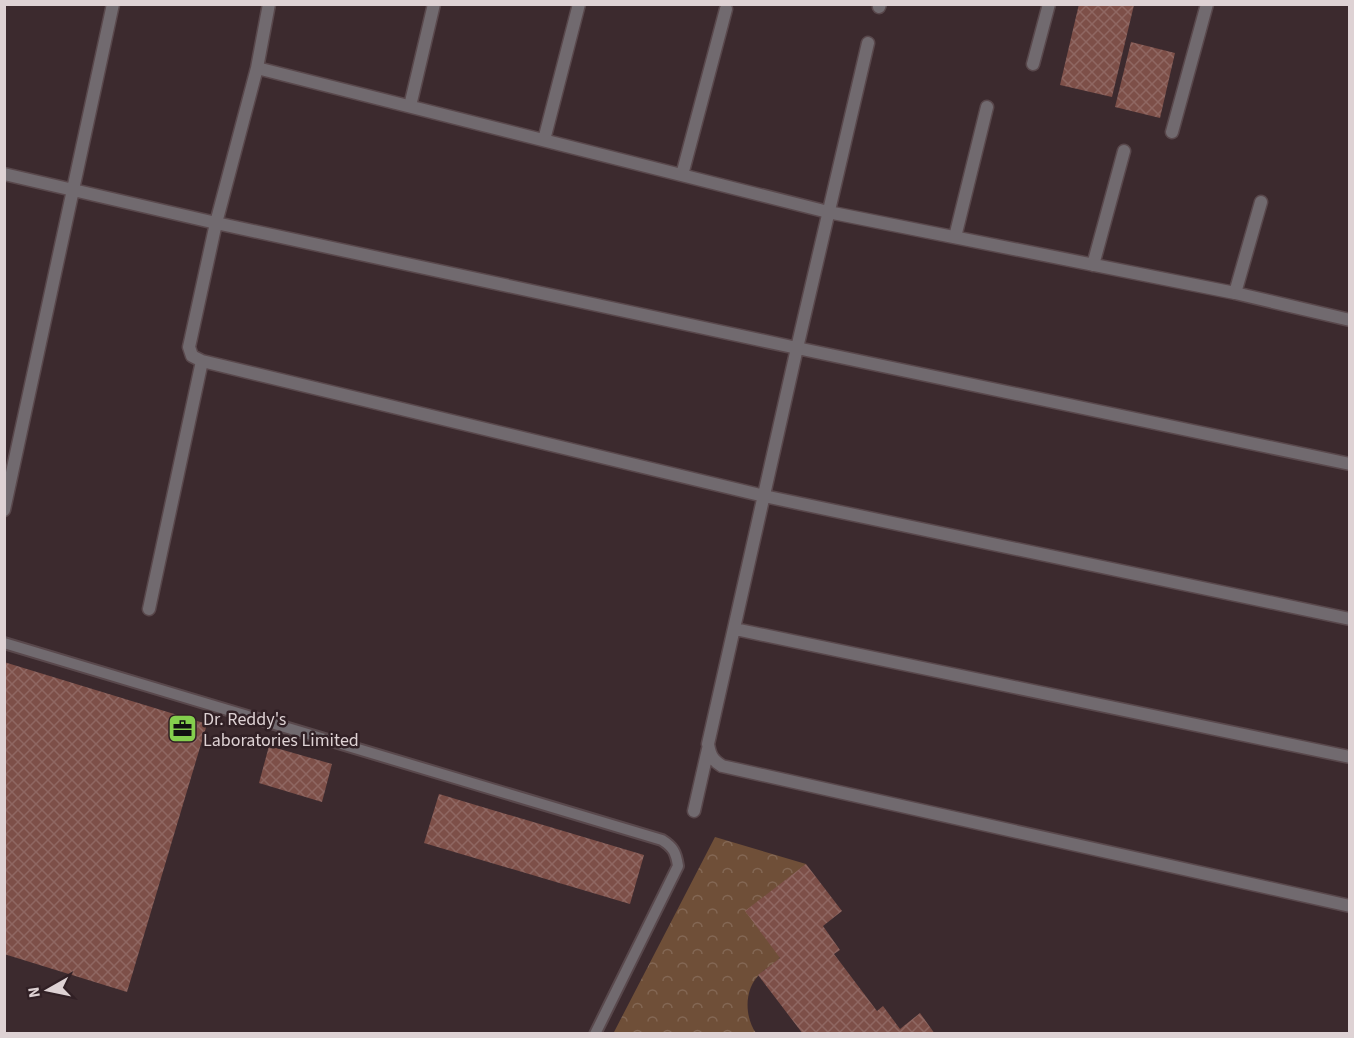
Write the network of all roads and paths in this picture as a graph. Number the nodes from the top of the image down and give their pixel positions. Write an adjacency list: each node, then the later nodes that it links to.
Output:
1 (113, 4): 18 (street)
2 (269, 4): 10 (street)
3 (434, 4): 11 (street)
4 (579, 4): 14 (street)
5 (1049, 4): 9 (street)
6 (1207, 4): 13 (street)
7 (726, 9): 17 (street)
8 (868, 43): 20 (street)
9 (1033, 64)
10 (257, 68): 11 (street); 21 (street)
11 (410, 106): 14 (street)
12 (987, 107): 22 (street)
13 (1172, 132)
14 (544, 140): 17 (street)
15 (1124, 151): 23 (street)
16 (4, 174): 18 (street)
17 (682, 175): 20 (street)
18 (73, 189): 21 (street); 30 (street)
19 (1261, 202): 24 (street)
20 (828, 212): 22 (street); 26 (street)
21 (216, 223): 26 (street); 27 (street)
22 (955, 237): 23 (street)
23 (1093, 265): 24 (street)
24 (1235, 293): 25 (street)
25 (1350, 320)
26 (797, 348): 28 (street); 29 (street)
27 (202, 361): 29 (street); 31 (street)
28 (1350, 464)
29 (764, 496): 32 (street); 33 (street)
30 (4, 510)
31 (149, 609)
32 (1350, 620)
33 (735, 629): 35 (street); 36 (street)
34 (4, 643): 39 (lane)
35 (708, 744): 37 (street); 38 (street)
36 (1350, 757)
37 (694, 811)
38 (1350, 906)
39 (595, 1034)

